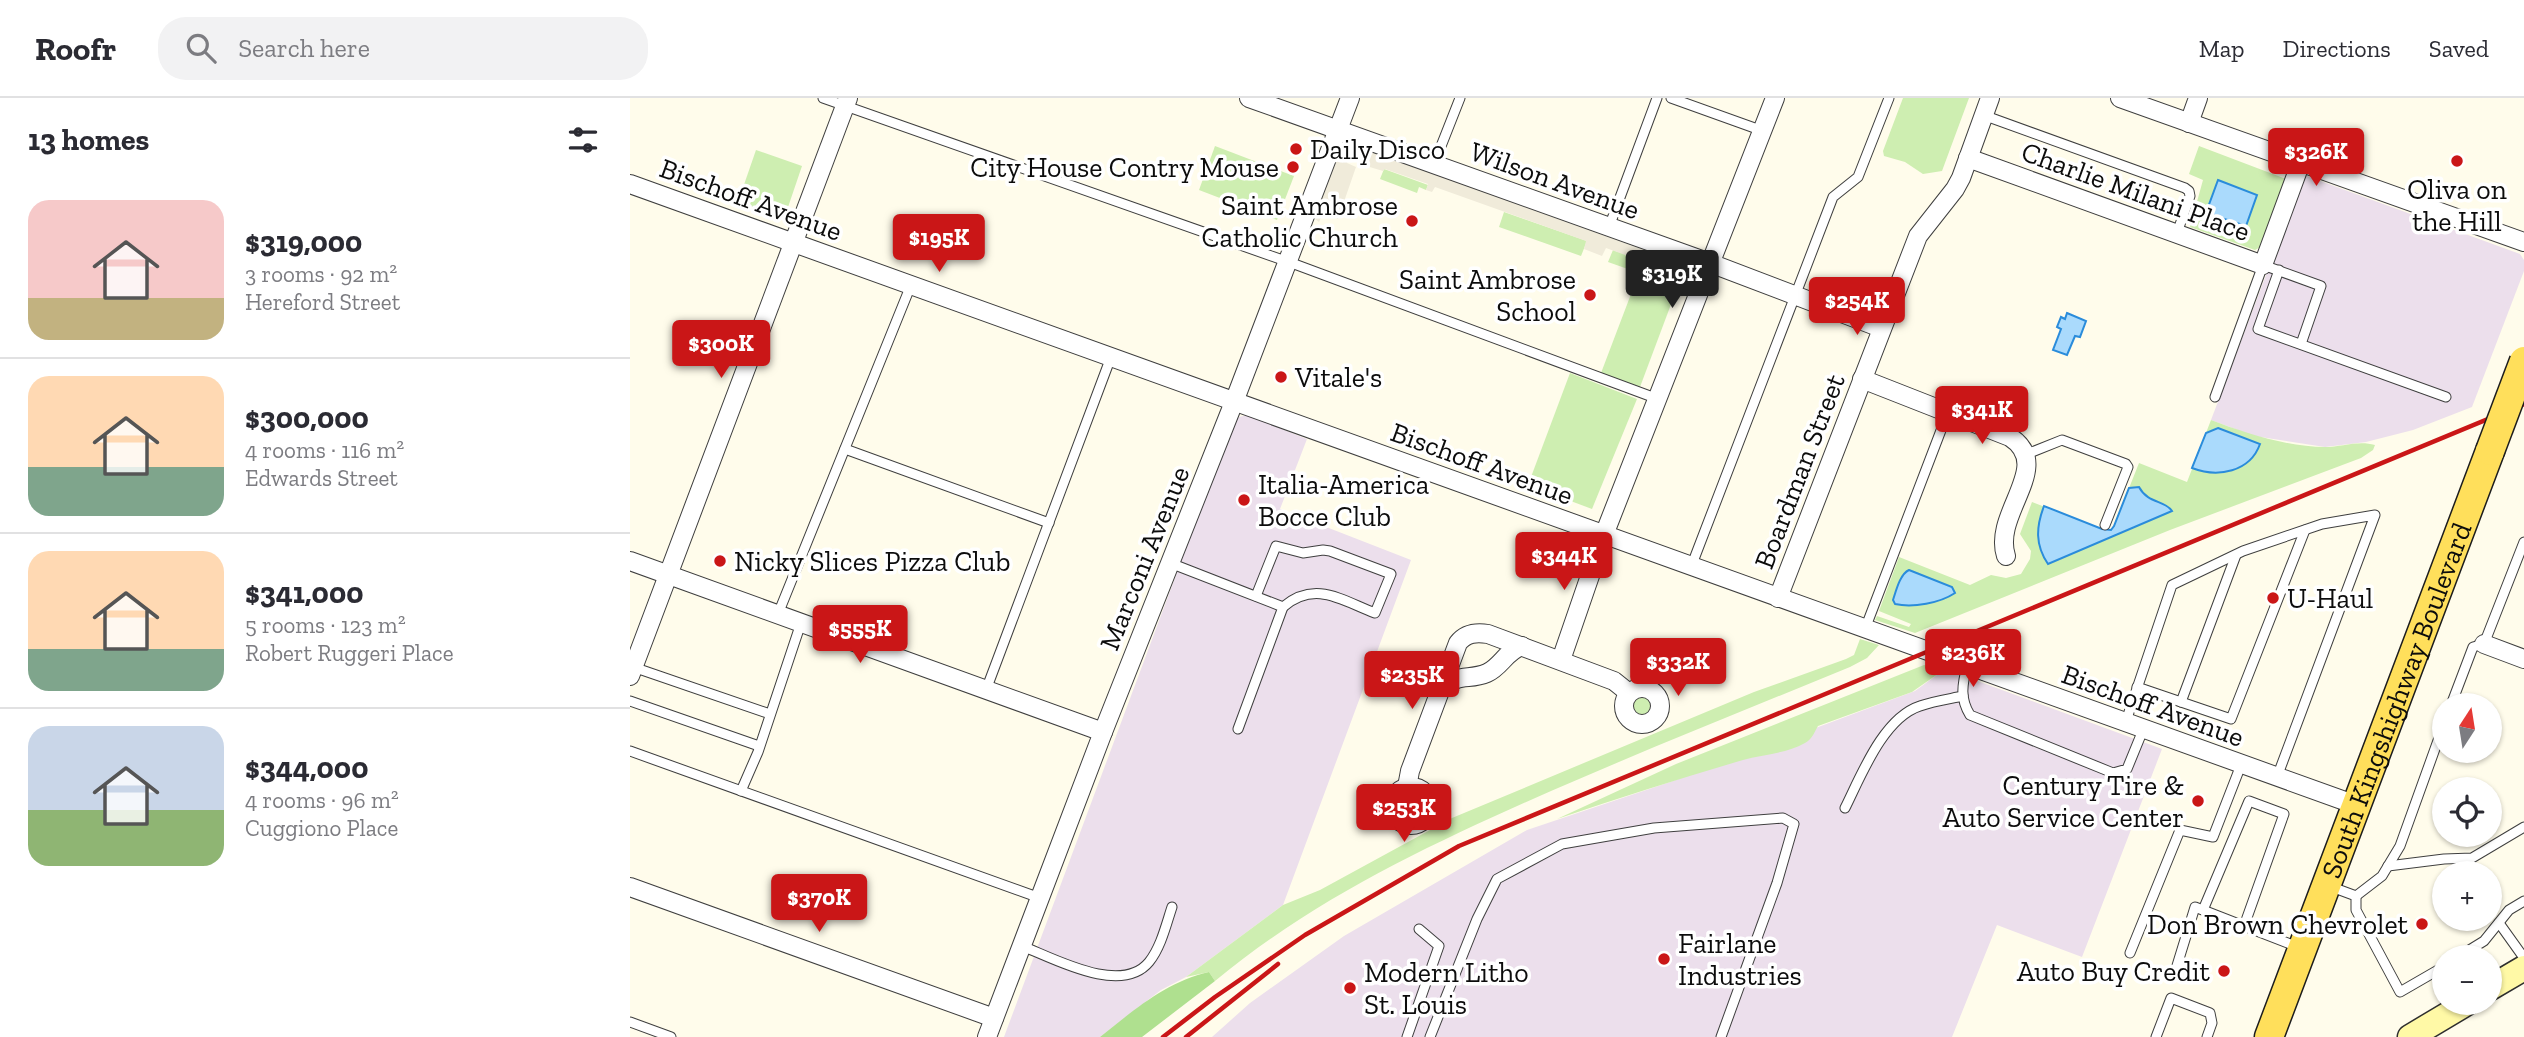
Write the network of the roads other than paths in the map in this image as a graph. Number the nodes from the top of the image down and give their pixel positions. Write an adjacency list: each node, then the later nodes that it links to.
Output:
1 (823, 98): 12 (lane)
2 (1249, 98): 15 (street, Wilson Avenue)
3 (1350, 98): 15 (street, Marconi Avenue)
4 (1461, 98): 19 (lane)
5 (1657, 98): 21 (lane)
6 (1671, 98): 16 (lane)
7 (1775, 98): 16 (street)
8 (1889, 98): 29 (lane)
9 (1990, 98): 13 (street, Boardman Street)
10 (2120, 98): 14 (street)
11 (2198, 98): 14 (street)
12 (847, 102): 23 (street); 25 (lane)
13 (1983, 116): 17 (street, Boardman Street); 22 (lane)
14 (2189, 122): 18 (street)
15 (1338, 130): 19 (street, Wilson Avenue); 25 (street, Marconi Avenue)
16 (1763, 131): 26 (street)
17 (1968, 158): 22 (street, Charlie Milani Place); 30 (street, Boardman Street)
18 (2301, 162): 24 (street); 27 (street, Charlie Milani Place)
19 (1434, 164): 21 (street, Wilson Avenue)
20 (630, 184): 23 (street, Bischoff Avenue)
21 (1609, 227): 26 (street, Wilson Avenue)
22 (2177, 233): 27 (street, Charlie Milani Place)
23 (793, 242): 28 (street, Bischoff Avenue); 52 (street)
24 (2524, 242)
25 (1288, 261): 37 (lane); 38 (street, Marconi Avenue)
26 (1710, 263): 29 (street, Wilson Avenue); 37 (street)
27 (2271, 267): 31 (lane); 31 (lane); 35 (lane)
28 (911, 285): 32 (street, Bischoff Avenue); 40 (lane)
29 (1794, 295): 30 (street, Wilson Avenue); 51 (lane)
30 (1881, 328): 34 (street, Boardman Street)
31 (2301, 344): 36 (lane)
32 (1111, 357): 38 (street, Bischoff Avenue); 42 (lane)
33 (2524, 361): 85 (main road, South Kingshighway Boulevard, bridge)
34 (1862, 379): 39 (street); 54 (street, Boardman Street)
35 (2215, 397)
36 (2446, 397)
37 (1658, 399): 45 (street)
38 (1234, 401): 45 (street, Bischoff Avenue); 50 (street, Marconi Avenue)
39 (1948, 412): 41 (street); 58 (lane)
40 (845, 449): 42 (lane); 56 (lane)
41 (2027, 454): 43 (lane); 48 (street)
42 (1049, 523): 66 (lane)
43 (2105, 525)
44 (2305, 530): 47 (lane); 72 (lane); 82 (lane)
45 (1604, 535): 51 (street, Bischoff Avenue); 62 (street)
46 (2524, 542): 59 (lane)
47 (2236, 555): 65 (lane); 72 (lane)
48 (2006, 556)
49 (630, 561): 52 (street)
50 (1170, 563): 53 (lane); 77 (street, Marconi Avenue)
51 (1690, 567): 54 (street, Bischoff Avenue)
52 (669, 575): 56 (street); 64 (street)
53 (1256, 596): 55 (lane); 55 (lane)
54 (1779, 598): 58 (street, Bischoff Avenue)
55 (1283, 607): 75 (lane)
56 (778, 614): 57 (street)
57 (802, 623): 66 (street); 73 (lane)
58 (1865, 629): 63 (street, Bischoff Avenue)
59 (2484, 644): 61 (street); 69 (lane)
60 (1522, 646): 62 (street); 67 (street); 67 (street)
61 (2524, 659)
62 (1561, 660): 68 (street)
63 (1967, 666): 70 (lane); 74 (street, Bischoff Avenue)
64 (632, 672): 73 (lane)
65 (2137, 687): 72 (lane); 74 (lane)
66 (986, 690): 77 (street)
67 (1441, 690): 83 (street)
68 (1629, 693)
69 (2456, 693)
70 (1963, 696): 76 (lane); 86 (lane)
71 (630, 701): 78 (lane)
72 (2181, 702)
73 (770, 715): 78 (lane)
74 (2125, 723): 76 (street, Bischoff Avenue)
75 (1238, 729)
76 (2143, 730): 81 (street, Bischoff Avenue)
77 (1102, 732): 94 (street, Marconi Avenue)
78 (760, 746): 84 (lane)
79 (630, 751): 84 (lane)
80 (2432, 757): 90 (lane)
81 (2241, 765): 82 (street, Bischoff Avenue); 88 (lane)
82 (2277, 777): 85 (street, Bischoff Avenue)
83 (1407, 788)
84 (741, 791): 94 (lane)
85 (2356, 805): 91 (main road, South Kingshighway Boulevard)
86 (1845, 808)
87 (2524, 827): 90 (lane)
88 (2213, 837): 89 (lane); 106 (lane)
89 (2231, 844): 97 (lane); 99 (lane)
90 (2388, 866): 93 (lane)
91 (2326, 885): 93 (lane); 105 (main road, South Kingshighway Boulevard)
92 (630, 887): 113 (street)
93 (2356, 896): 110 (lane)
94 (1040, 898): 104 (street, Marconi Avenue)
95 (2524, 901): 98 (lane)
96 (1172, 907): 104 (lane)
97 (2203, 909): 99 (lane); 109 (lane)
98 (2502, 919)
99 (2244, 926): 105 (lane)
100 (2502, 927): 107 (lane)
101 (1419, 929): 118 (lane)
102 (2492, 931): 103 (lane)
103 (2478, 945)
104 (1022, 946): 113 (street, Marconi Avenue)
105 (2302, 949): 123 (main road, South Kingshighway Boulevard)
106 (2130, 953)
107 (2524, 958)
108 (2524, 968): 111 (main road)
109 (2175, 972)
110 (2432, 974)
111 (2502, 981)
112 (2449, 1015): 115 (main road)
113 (994, 1018): 117 (street, Marconi Avenue)
114 (630, 1022): 116 (lane)
115 (2420, 1035)
116 (671, 1037)
117 (987, 1037)
118 (1407, 1037)
119 (1430, 1037): 120 (lane)
120 (1721, 1037)
121 (2156, 1037): 122 (lane)
122 (2207, 1037)
123 (2269, 1037)

